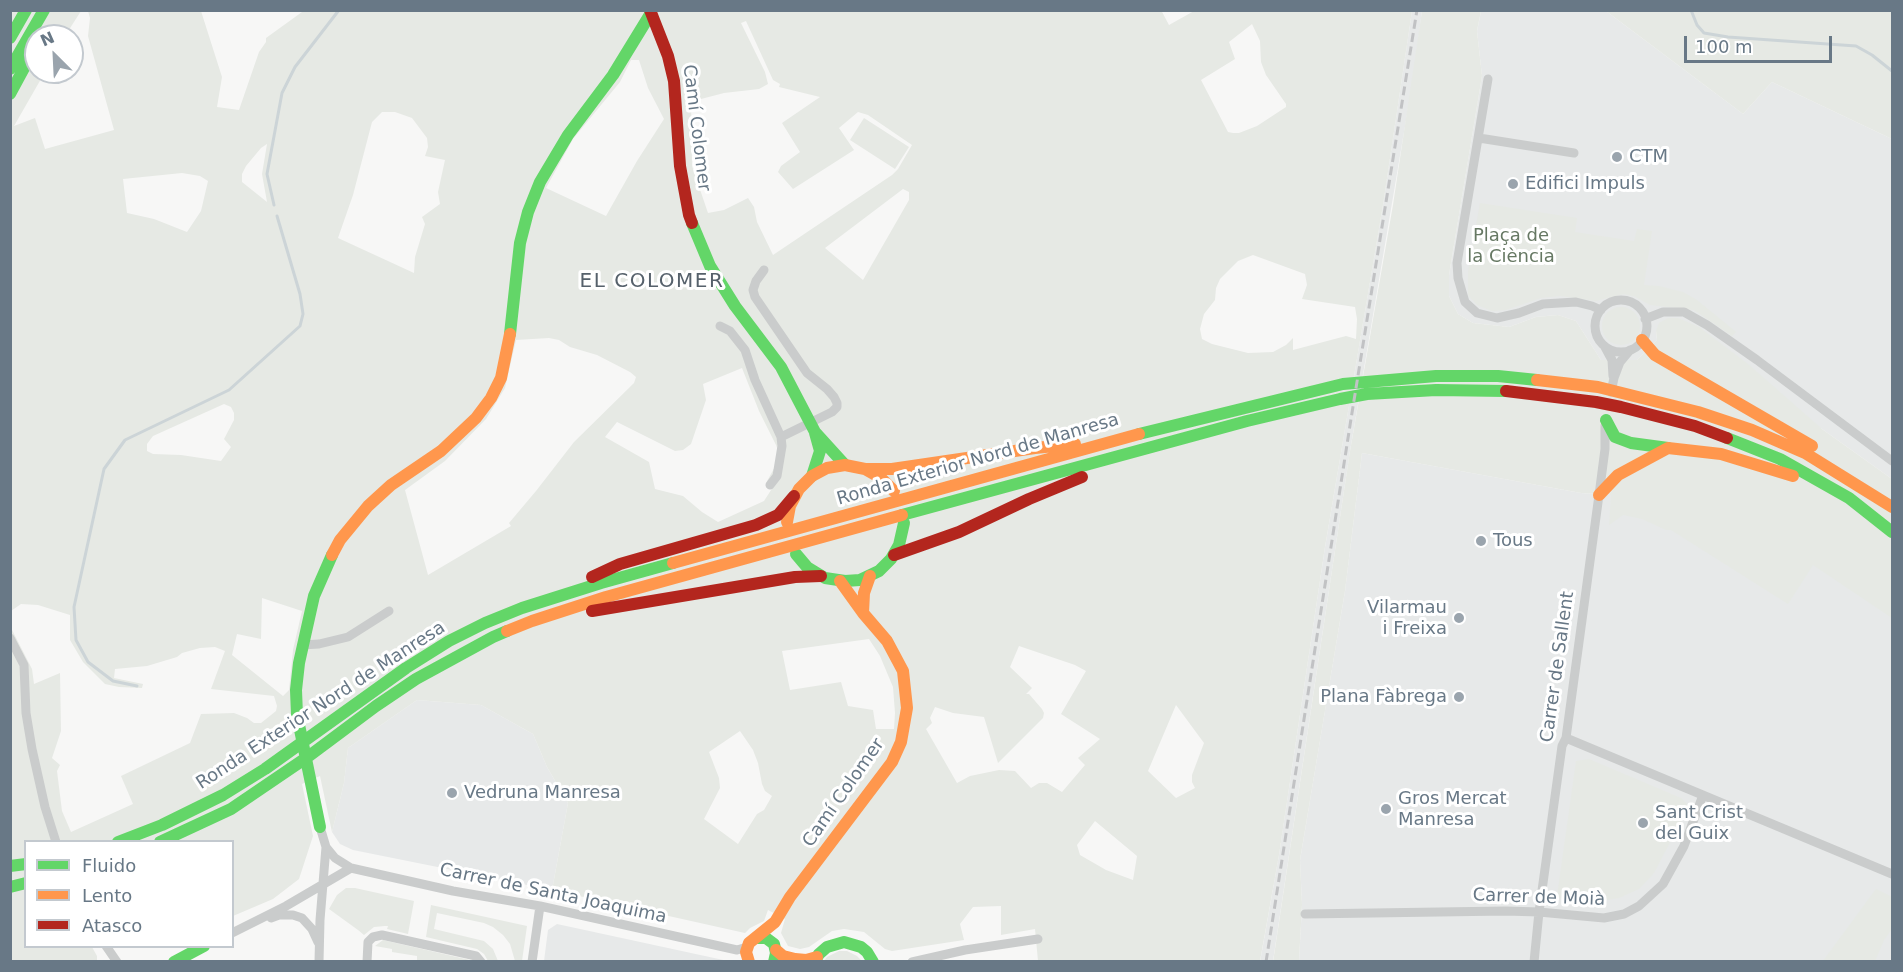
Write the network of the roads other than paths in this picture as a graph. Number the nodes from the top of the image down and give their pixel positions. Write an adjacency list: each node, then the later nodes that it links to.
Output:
1 (26, 10): 6 (main road)
2 (44, 10): 8 (main road)
3 (57, 10): 5 (main road)
4 (651, 12): 22 (main road, Camí Colomer); 51 (main road)
5 (49, 24)
6 (10, 38)
7 (24, 68): 10 (main road)
8 (10, 69)
9 (1488, 79): 11 (street)
10 (10, 94)
11 (1479, 138): 12 (street); 14 (street)
12 (1574, 153)
13 (764, 270): 23 (street)
14 (1601, 310): 15 (street); 18 (street)
15 (1645, 319): 17 (street); 27 (street)
16 (720, 326): 23 (street)
17 (1642, 340): 19 (street); 36 (main road)
18 (1605, 346): 19 (street); 20 (street, Carrer de Sallent)
19 (1630, 350): 20 (street, Carrer de Sallent)
20 (1614, 378): 21 (street, Carrer de Sallent)
21 (1606, 420): 26 (main road); 33 (street, Carrer de Sallent)
22 (815, 432): 28 (main road, Camí Colomer); 30 (main road, Camí Colomer)
23 (785, 435): 31 (street)
24 (1120, 439): 29 (main road); 37 (main road, Ronda Exterior Nord de Manresa); 46 (main road, Ronda Exterior Nord de Manresa)
25 (1166, 444): 35 (main road, Ronda Exterior Nord de Manresa); 42 (main road); 49 (main road, Ronda Exterior Nord de Manresa)
26 (1668, 448): 33 (main road); 35 (main road)
27 (1893, 461)
28 (845, 465): 29 (main road); 30 (main road)
29 (865, 469): 32 (main road)
30 (812, 476): 34 (main road)
31 (770, 485)
32 (894, 491)
33 (1599, 495): 52 (street, Carrer de Sallent)
34 (794, 496): 38 (main road); 46 (main road)
35 (1849, 498): 40 (main road, Ronda Exterior Nord de Manresa)
36 (1893, 500)
37 (1893, 507)
38 (787, 522)
39 (904, 523): 42 (main road)
40 (1893, 532)
41 (796, 554): 43 (main road)
42 (894, 555): 44 (main road)
43 (821, 576): 45 (main road); 49 (main road)
44 (870, 576): 45 (main road); 48 (main road)
45 (840, 581): 48 (main road, Camí Colomer)
46 (522, 608): 56 (main road, Ronda Exterior Nord de Manresa)
47 (389, 611): 51 (street)
48 (863, 613): 65 (main road, Camí Colomer)
49 (532, 621): 57 (main road, Ronda Exterior Nord de Manresa)
50 (10, 638): 55 (street)
51 (302, 645): 54 (main road)
52 (1566, 738): 53 (street); 63 (street, Carrer de Sallent)
53 (1703, 795): 60 (street); 63 (street, Carrer de Moià)
54 (321, 826): 58 (street)
55 (55, 840)
56 (123, 840)
57 (164, 840)
58 (326, 847): 59 (street, Carrer de Santa Joaquima); 61 (street)
59 (351, 868): 61 (street); 62 (street, Carrer de Santa Joaquima)
60 (1893, 874)
61 (323, 883): 66 (street); 70 (street)
62 (540, 906): 73 (street, Carrer de Santa Joaquima); 82 (street)
63 (1539, 912): 64 (street, Carrer de Moià); 85 (street, Carrer de Sallent)
64 (1305, 914)
65 (775, 922): 68 (main road, Camí Colomer); 74 (main road)
66 (234, 932)
67 (234, 932): 70 (street)
68 (758, 938): 73 (main road, Camí Colomer); 74 (main road)
69 (1038, 939): 84 (street)
70 (319, 945): 79 (street)
71 (107, 948): 77 (street)
72 (200, 948): 78 (main road)
73 (747, 948): 83 (main road)
74 (775, 953): 75 (main road)
75 (815, 959): 76 (main road)
76 (875, 960)
77 (117, 962)
78 (174, 962)
79 (319, 962)
80 (367, 962): 81 (street)
81 (481, 962)
82 (532, 962)
83 (749, 962)
84 (912, 962)
85 (1534, 962)

